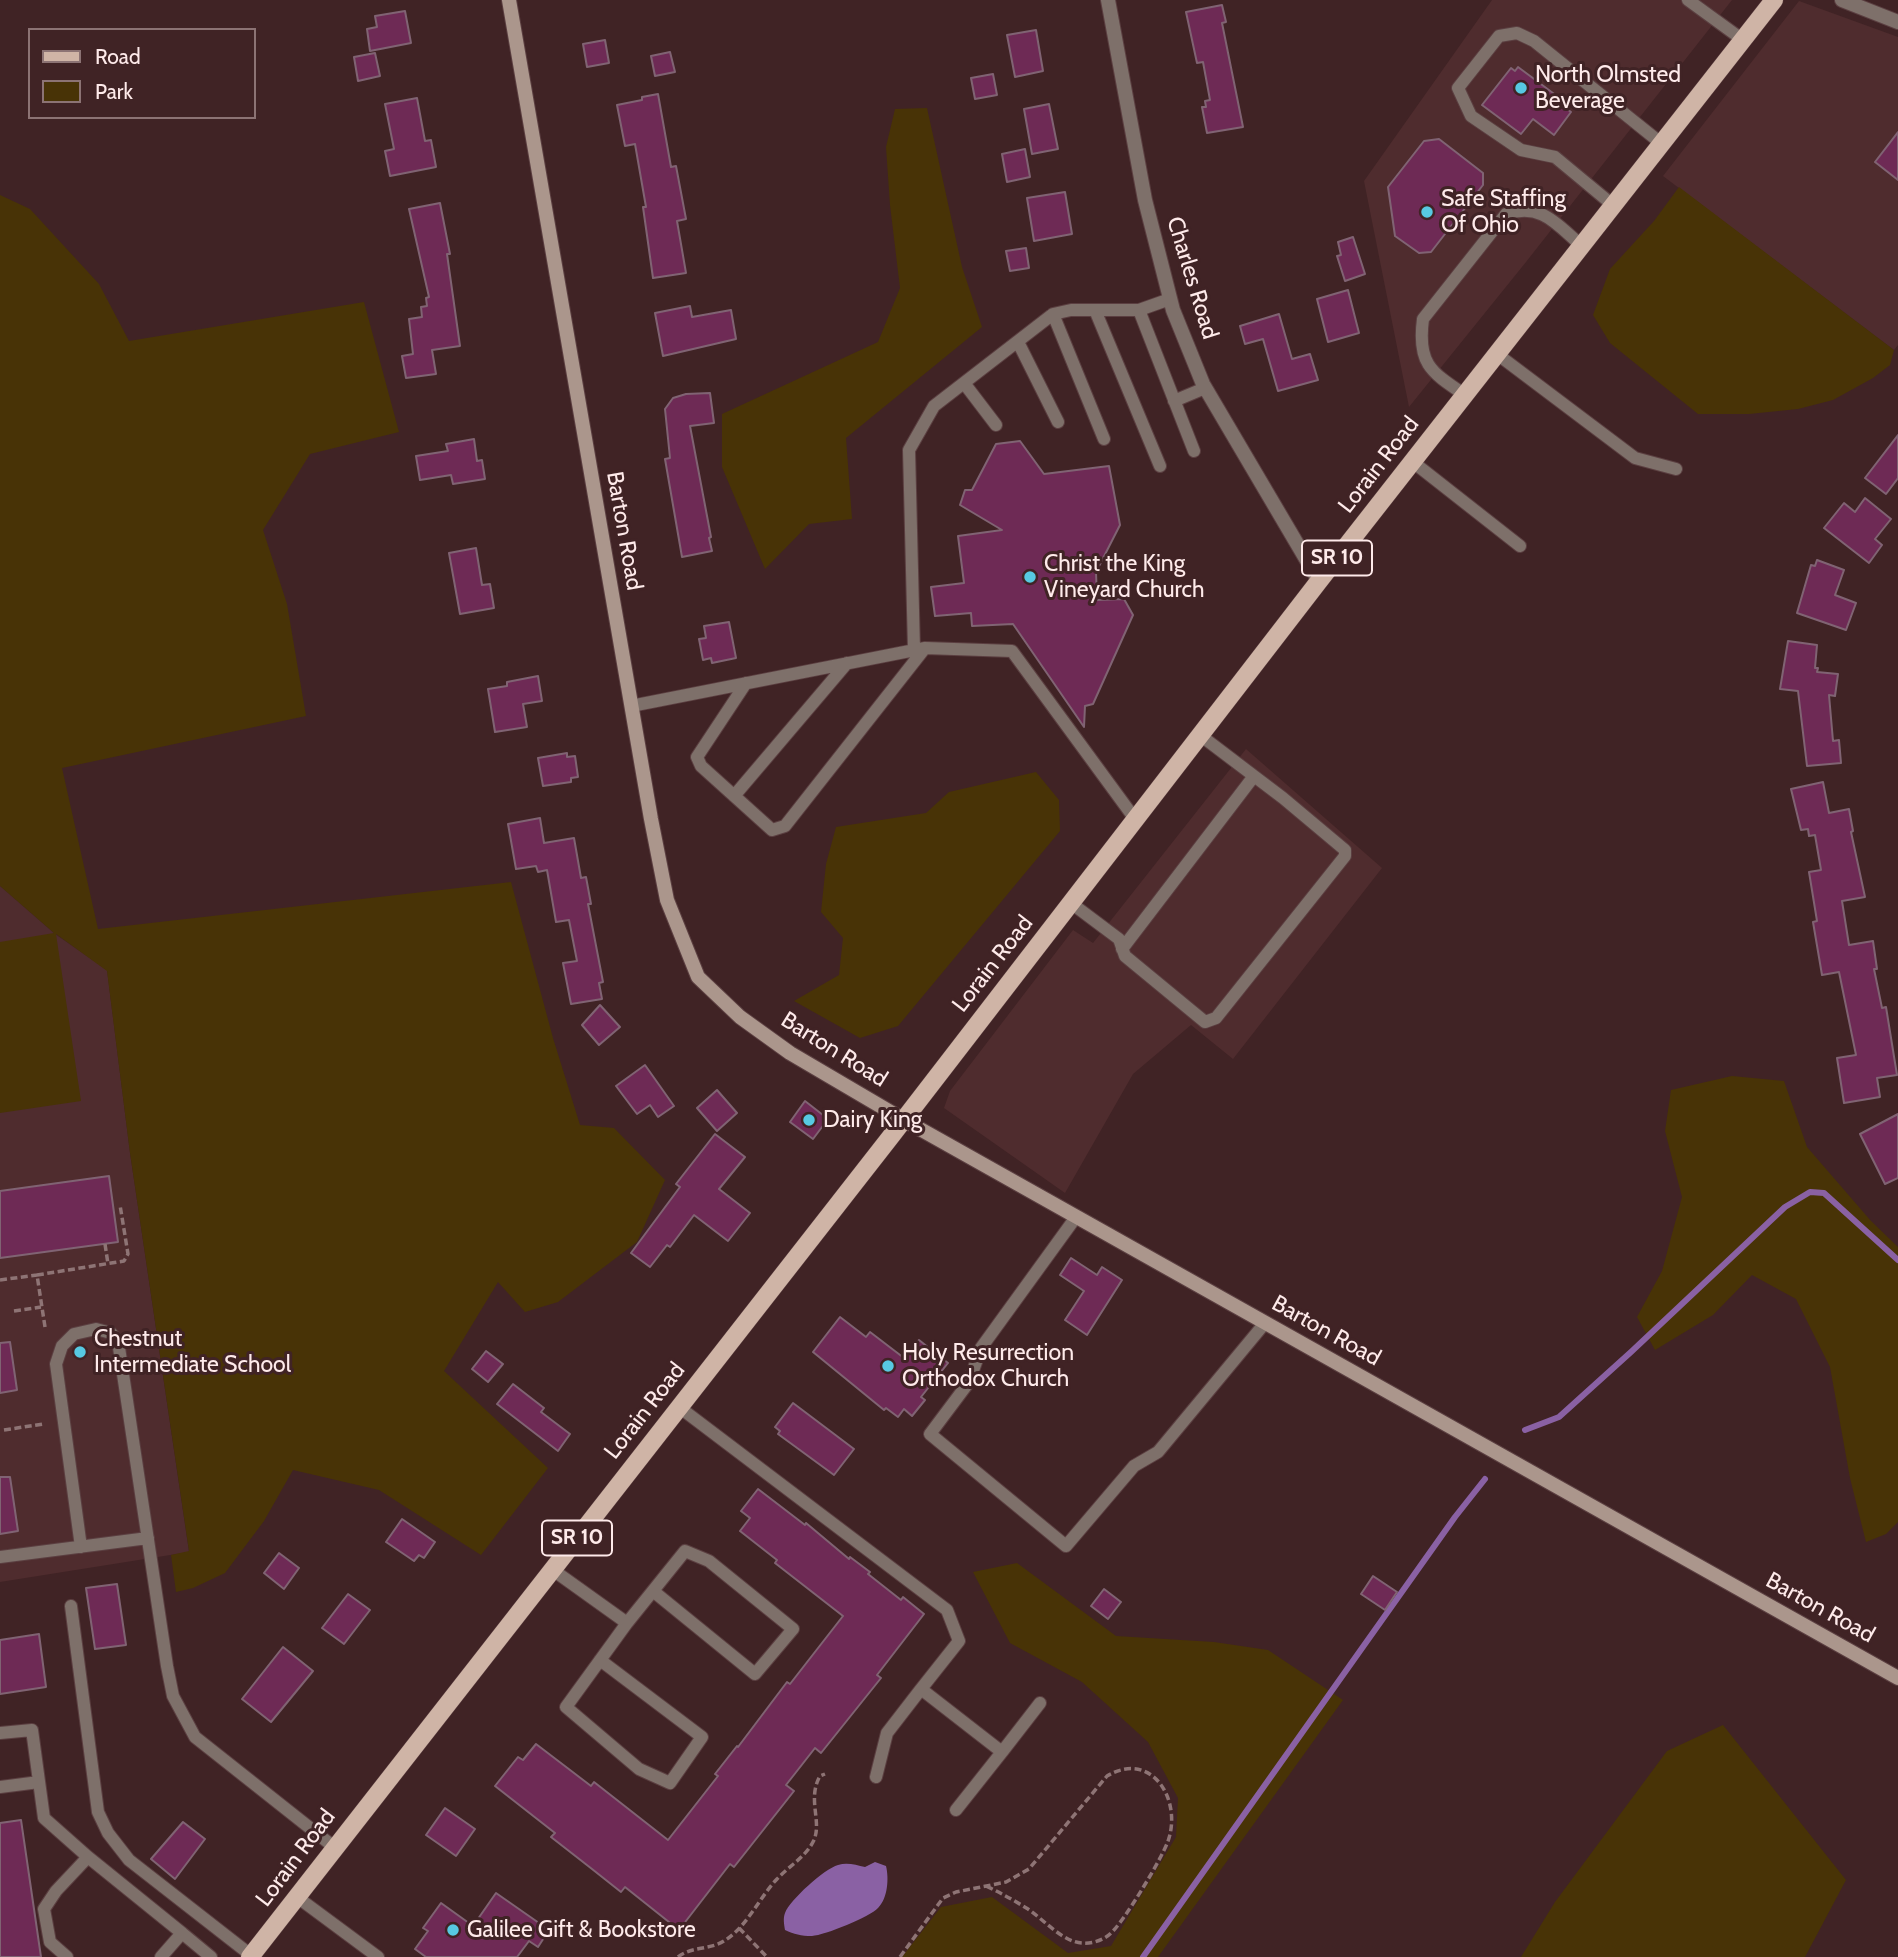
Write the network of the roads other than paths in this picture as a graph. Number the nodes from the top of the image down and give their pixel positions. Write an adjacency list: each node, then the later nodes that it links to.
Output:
1 (509, 0): 33 (street, Barton Road)
2 (1108, 0): 11 (street, Charles Road)
3 (1688, 0): 7 (lane)
4 (1774, 0): 7 (main road, Lorain Road / SR 10)
5 (1842, 0): 6 (street)
6 (1898, 22)
7 (1744, 40): 8 (main road, Lorain Road / SR 10)
8 (1662, 144): 9 (main road, Lorain Road / SR 10); 9 (lane)
9 (1614, 206): 10 (main road, Lorain Road / SR 10)
10 (1582, 246): 16 (main road, Lorain Road / SR 10); 19 (lane)
11 (1170, 299): 13 (lane); 18 (street, Charles Road)
12 (1095, 310): 13 (lane); 14 (lane); 26 (lane)
13 (1139, 310): 20 (lane)
14 (1053, 314): 15 (lane); 23 (lane)
15 (1018, 342): 17 (lane); 21 (lane)
16 (1497, 354): 19 (main road, Lorain Road / SR 10); 27 (lane)
17 (964, 383): 22 (lane); 30 (lane)
18 (1205, 388): 20 (lane); 29 (street, Charles Road)
19 (1465, 395): 25 (main road, Lorain Road / SR 10)
20 (1174, 401): 24 (lane)
21 (1058, 422)
22 (996, 425)
23 (1104, 439)
24 (1194, 451)
25 (1413, 462): 28 (lane); 29 (main road, Lorain Road / SR 10)
26 (1160, 466)
27 (1676, 469)
28 (1520, 546)
29 (1319, 581): 34 (main road, Lorain Road / SR 10)
30 (919, 649): 31 (lane); 36 (lane); 37 (lane)
31 (847, 663): 32 (lane); 36 (lane)
32 (746, 683): 33 (lane); 36 (lane)
33 (631, 706): 40 (street, Barton Road)
34 (1200, 735): 35 (lane); 37 (main road, Lorain Road / SR 10)
35 (1254, 776): 39 (lane); 39 (lane)
36 (734, 796)
37 (1135, 819): 38 (main road, Lorain Road / SR 10)
38 (1071, 903): 39 (lane); 40 (main road, Lorain Road / SR 10)
39 (1122, 949)
40 (904, 1120): 41 (street, Barton Road); 43 (main road, Lorain Road / SR 10)
41 (1076, 1217): 42 (street, Barton Road); 42 (lane)
42 (1265, 1323): 52 (street, Barton Road)
43 (680, 1407): 47 (main road, Lorain Road / SR 10); 53 (lane)
44 (148, 1538): 45 (lane); 45 (lane); 61 (lane)
45 (81, 1547): 46 (lane)
46 (0, 1556)
47 (553, 1570): 50 (lane); 61 (main road, Lorain Road / SR 10)
48 (653, 1591): 48 (lane); 50 (lane)
49 (71, 1606): 65 (lane)
50 (627, 1623): 51 (lane)
51 (600, 1660): 51 (lane)
52 (1898, 1678)
53 (921, 1689): 56 (lane); 57 (lane)
54 (1040, 1703): 56 (lane)
55 (0, 1733): 58 (lane)
56 (1002, 1752): 60 (lane)
57 (876, 1777)
58 (39, 1782): 59 (lane); 62 (lane)
59 (0, 1787)
60 (956, 1810)
61 (334, 1847): 63 (main road, Lorain Road / SR 10)
62 (88, 1857): 64 (lane); 66 (lane)
63 (297, 1897): 65 (main road, Lorain Road / SR 10); 69 (lane)
64 (182, 1933): 67 (lane); 68 (lane)
65 (251, 1956)
66 (67, 1957)
67 (162, 1957)
68 (211, 1957)
69 (378, 1957)

